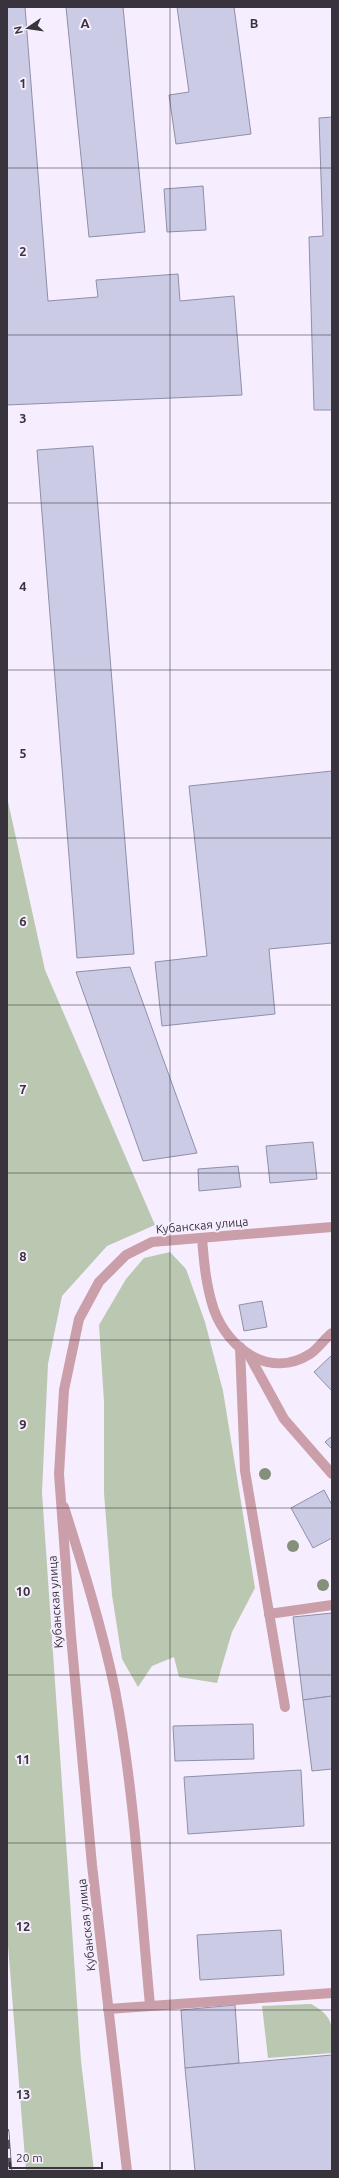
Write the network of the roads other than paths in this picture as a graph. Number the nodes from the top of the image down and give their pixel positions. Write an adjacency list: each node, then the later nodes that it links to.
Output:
1 (332, 1227): 2 (street, Кубанская улица)
2 (202, 1238): 4 (street); 7 (street, Кубанская улица)
3 (332, 1333): 5 (street)
4 (240, 1347): 5 (street); 9 (street)
5 (250, 1357): 6 (street)
6 (332, 1474)
7 (61, 1498): 12 (street); 13 (street, Кубанская улица)
8 (332, 1604): 9 (street)
9 (269, 1614): 10 (street)
10 (285, 1707)
11 (332, 1993): 12 (street)
12 (150, 2006): 13 (street)
13 (108, 2009): 14 (street, Кубанская улица)
14 (127, 2171)

